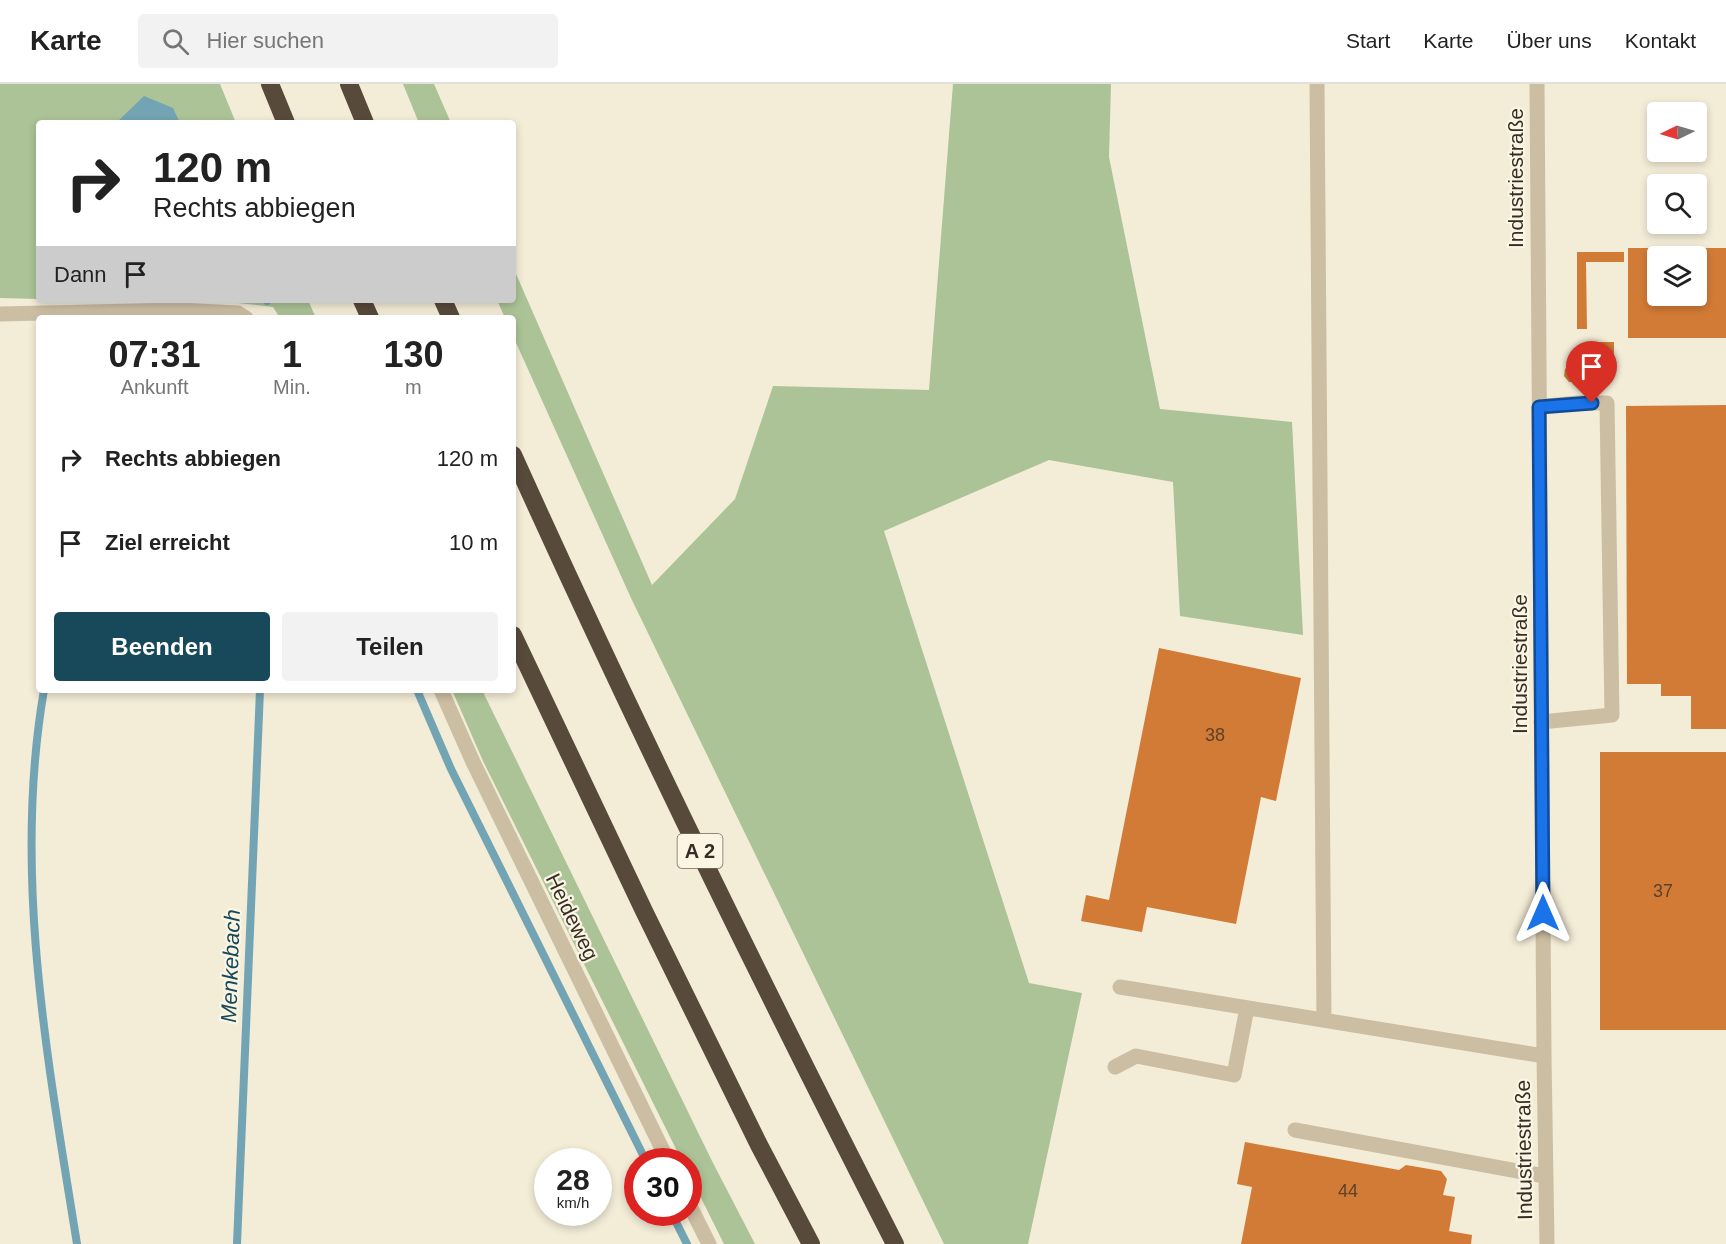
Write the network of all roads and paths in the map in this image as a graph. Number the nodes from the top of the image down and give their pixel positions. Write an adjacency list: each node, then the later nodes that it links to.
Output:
1 (270, 84): 5 (highway)
2 (350, 84): 6 (highway)
3 (1317, 84): 16 (street)
4 (1537, 84): 9 (street, Industriestraße)
5 (285, 120)
6 (364, 120)
7 (0, 315): 8 (street)
8 (232, 315)
9 (1539, 407): 13 (street, Industriestraße); 13 (street)
10 (516, 462): 25 (highway, A 2)
11 (516, 640): 24 (highway)
12 (442, 693): 20 (street, Heideweg)
13 (1541, 722): 17 (street, Industriestraße)
14 (1120, 987): 15 (street)
15 (1247, 1008): 16 (street); 18 (street)
16 (1324, 1020): 17 (street)
17 (1544, 1056): 21 (street, Industriestraße)
18 (1115, 1067)
19 (1295, 1130): 21 (street)
20 (662, 1148)
21 (1545, 1176): 26 (street, Industriestraße)
22 (700, 1226): 23 (street)
23 (709, 1244)
24 (811, 1244)
25 (895, 1244)
26 (1547, 1244)

